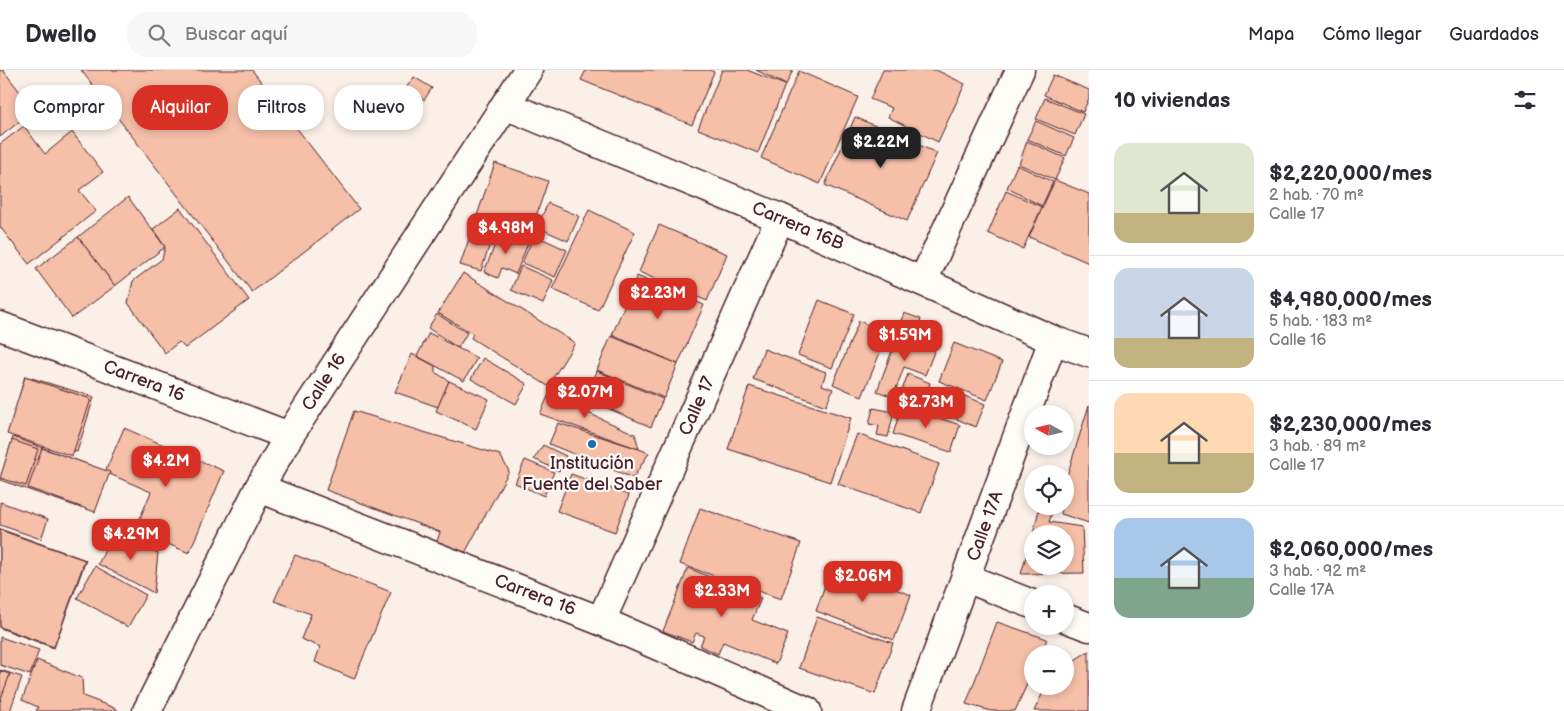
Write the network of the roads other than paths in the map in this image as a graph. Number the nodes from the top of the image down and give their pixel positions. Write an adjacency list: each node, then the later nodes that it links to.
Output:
1 (528, 70): 3 (street, Calle 16)
2 (1020, 70): 5 (street)
3 (505, 106): 4 (street, Carrera 16B); 9 (street, Calle 16)
4 (780, 218): 5 (street, Carrera 16B); 13 (street, Calle 17)
5 (923, 281): 7 (street, Carrera 16B)
6 (0, 326): 9 (street, Carrera 16)
7 (1053, 340): 8 (street, Carrera 16B); 11 (street, Calle 17A)
8 (1089, 353)
9 (289, 436): 10 (street, Calle 16)
10 (259, 488): 13 (street, Carrera 16); 16 (street, Calle 16)
11 (966, 578): 12 (street); 18 (street, Calle 17A)
12 (1024, 601)
13 (601, 621): 17 (street, Carrera 16)
14 (1074, 621): 15 (street)
15 (1089, 627)
16 (148, 711)
17 (807, 711)
18 (916, 711)

